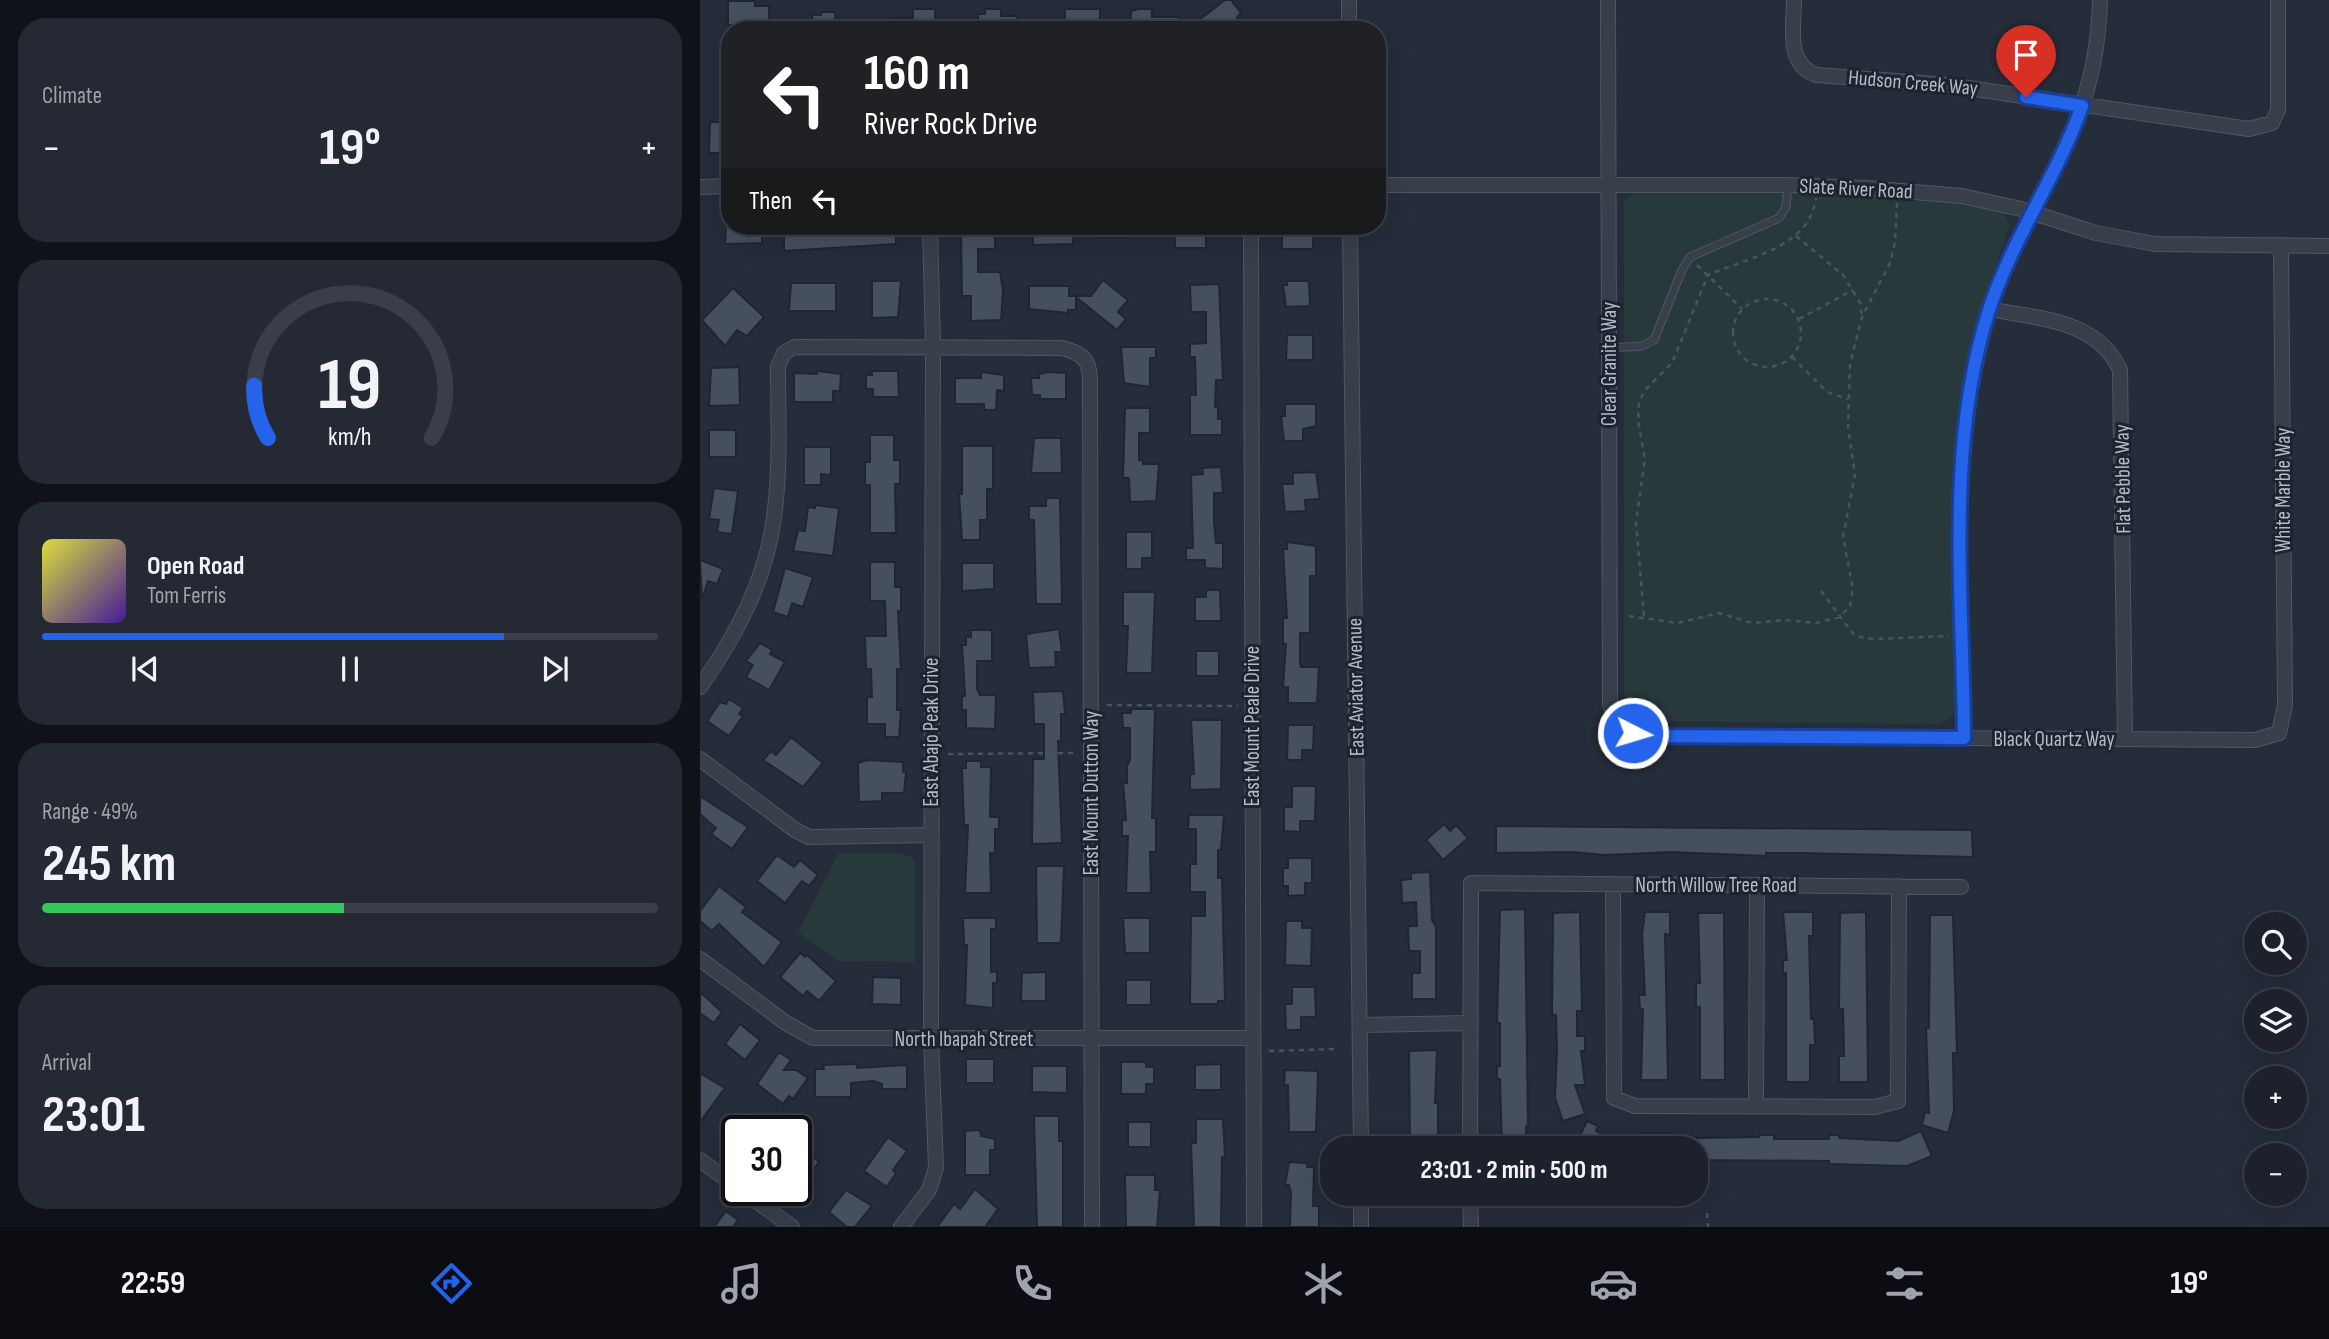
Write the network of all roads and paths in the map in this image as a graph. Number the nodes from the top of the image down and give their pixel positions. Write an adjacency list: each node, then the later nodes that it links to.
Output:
1 (1349, 0): 6 (street)
2 (1608, 0): 8 (street, Clear Granite Way)
3 (1794, 0): 7 (street, Hudson Creek Way)
4 (2101, 0): 7 (street)
5 (2278, 0): 7 (street, Hudson Creek Way)
6 (1349, 21)
7 (2082, 106): 15 (street)
8 (1608, 185): 9 (street, Slate River Road); 11 (street, Slate River Road); 30 (street, Clear Granite Way)
9 (1788, 185): 15 (street, Slate River Road); 22 (lane)
10 (721, 186): 12 (street)
11 (1386, 186)
12 (700, 187)
13 (1817, 196): 19 (path)
14 (1897, 200): 27 (path)
15 (2032, 213): 20 (street, Slate River Road); 26 (street)
16 (930, 235): 29 (street, East Abajo Peak Drive)
17 (1251, 235): 57 (street, East Mount Peale Drive)
18 (1350, 235): 55 (street, East Aviator Avenue)
19 (1796, 236): 23 (path); 24 (path)
20 (2281, 245): 21 (street, Slate River Road); 42 (street, White Marble Way)
21 (2329, 246)
22 (1690, 257): 23 (path); 30 (lane)
23 (1708, 275): 25 (path); 35 (path)
24 (1853, 290): 27 (path); 28 (path)
25 (1742, 309): 28 (path); 31 (path)
26 (1990, 309): 43 (street); 44 (street, Flat Pebble Way)
27 (1862, 317): 32 (path)
28 (1799, 319): 31 (path)
29 (933, 346): 38 (street); 48 (street, East Abajo Peak Drive); 56 (street, East Mount Dutton Way)
30 (1609, 348): 41 (street, Clear Granite Way)
31 (1792, 357): 32 (path)
32 (1848, 399): 36 (path)
33 (1821, 590): 36 (path)
34 (1629, 616): 35 (path)
35 (1644, 616): 36 (path)
36 (1840, 617): 37 (path)
37 (1949, 636)
38 (700, 687)
39 (1107, 705): 40 (path)
40 (1238, 706)
41 (1621, 725): 43 (street, Black Quartz Way)
42 (2279, 733): 44 (street, Black Quartz Way)
43 (1964, 738): 44 (street, Black Quartz Way)
44 (2125, 739)
45 (1077, 753): 46 (path)
46 (948, 754)
47 (700, 759): 48 (street)
48 (931, 835): 58 (street, East Abajo Peak Drive)
49 (1613, 885): 50 (street, North Willow Tree Road); 54 (street, North Willow Tree Road); 61 (street)
50 (1757, 885): 51 (street, North Willow Tree Road); 61 (street)
51 (1899, 886): 52 (street, North Willow Tree Road); 61 (street)
52 (1961, 887)
53 (700, 959): 58 (street, North Ibapah Street)
54 (1469, 1023): 55 (street); 63 (street)
55 (1361, 1025): 62 (street, East Aviator Avenue)
56 (1092, 1038): 57 (street, North Ibapah Street); 58 (street, North Ibapah Street); 72 (street, East Mount Dutton Way)
57 (1252, 1038): 73 (street, East Mount Peale Drive)
58 (931, 1039): 71 (street, East Abajo Peak Drive)
59 (1338, 1049): 60 (path)
60 (1269, 1051)
61 (1756, 1106)
62 (1361, 1136)
63 (1470, 1136)
64 (700, 1160): 65 (street)
65 (721, 1175)
66 (763, 1206): 70 (street)
67 (1361, 1206): 74 (street)
68 (1470, 1206): 75 (street)
69 (1707, 1213): 76 (path)
70 (792, 1227)
71 (901, 1227)
72 (1092, 1227)
73 (1254, 1227)
74 (1361, 1227)
75 (1471, 1227)
76 (1708, 1227)

